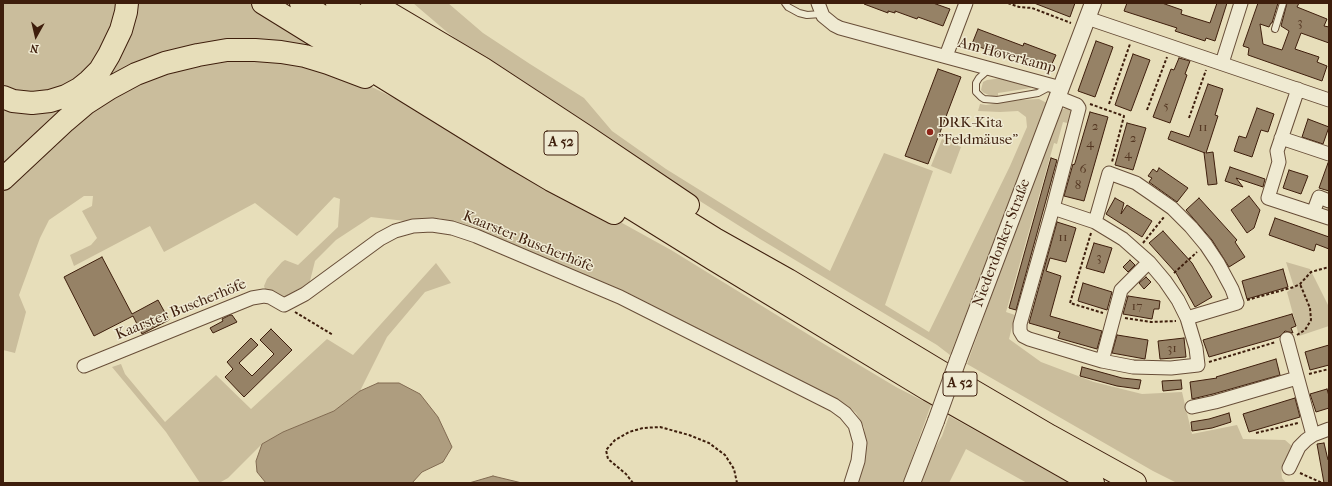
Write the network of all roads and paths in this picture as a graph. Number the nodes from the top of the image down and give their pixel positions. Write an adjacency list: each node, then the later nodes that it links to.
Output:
1 (127, 3): 24 (highway)
2 (263, 3): 29 (highway)
3 (301, 3): 43 (highway, A 52)
4 (337, 3): 46 (highway, A 52)
5 (372, 3): 20 (highway)
6 (399, 3): 20 (highway)
7 (785, 3): 13 (lane)
8 (966, 3): 18 (street, Am Hoverkamp)
9 (1008, 3): 14 (path)
10 (1093, 3): 14 (street, Niederdonker Straße)
11 (1241, 3): 19 (street)
12 (1284, 3): 15 (lane)
13 (820, 8): 18 (street, Am Hoverkamp)
14 (1086, 23): 16 (street); 23 (street, Niederdonker Straße)
15 (1275, 29)
16 (1134, 34): 17 (street); 26 (path)
17 (1170, 46): 19 (street); 28 (path)
18 (946, 56): 21 (street, Am Hoverkamp)
19 (1216, 61): 22 (street); 30 (path)
20 (482, 68): 46 (highway)
21 (990, 68): 23 (street, Am Hoverkamp); 23 (lane)
22 (1298, 89): 25 (street); 31 (street)
23 (1057, 90): 27 (street, Am Hoverkamp); 68 (street, Niederdonker Straße, bridge)
24 (3, 97)
25 (1329, 100)
26 (1109, 104)
27 (1079, 108): 33 (path); 36 (street)
28 (1148, 110)
29 (438, 111): 34 (highway); 43 (highway)
30 (1189, 118)
31 (1281, 138): 32 (street); 38 (street)
32 (1329, 154)
33 (1109, 173): 37 (street); 40 (street)
34 (3, 179)
35 (1329, 201): 38 (street)
36 (1053, 208): 40 (street); 54 (street)
37 (1172, 208): 41 (street); 42 (path)
38 (1313, 213): 39 (street)
39 (1329, 218)
40 (1095, 222): 42 (street)
41 (1206, 245): 47 (path); 49 (street)
42 (1137, 250): 44 (street)
43 (713, 259): 69 (highway, A 52)
44 (1149, 262): 47 (street); 54 (street)
45 (1329, 267): 48 (path)
46 (788, 280): 70 (highway, A 52)
47 (1165, 280): 51 (street)
48 (1300, 284): 49 (path); 53 (path)
49 (1237, 303): 51 (street)
50 (284, 305): 52 (path); 56 (street, Kaarster Buscherhöfe); 67 (street, Kaarster Buscherhöfe)
51 (1187, 318): 55 (street)
52 (333, 335)
53 (1293, 337): 55 (path); 58 (street)
54 (1102, 361): 55 (street)
55 (1198, 364)
56 (84, 366)
57 (1329, 369): 58 (path)
58 (1297, 378): 59 (street); 60 (street)
59 (1192, 407)
60 (1309, 420): 62 (path); 63 (street)
61 (1329, 429): 63 (street)
62 (1256, 433)
63 (1313, 435): 64 (street)
64 (1290, 468): 71 (path)
65 (633, 483): 66 (path)
66 (737, 483)
67 (851, 483)
68 (912, 483)
69 (1093, 483)
70 (1135, 483)
71 (1322, 483)

